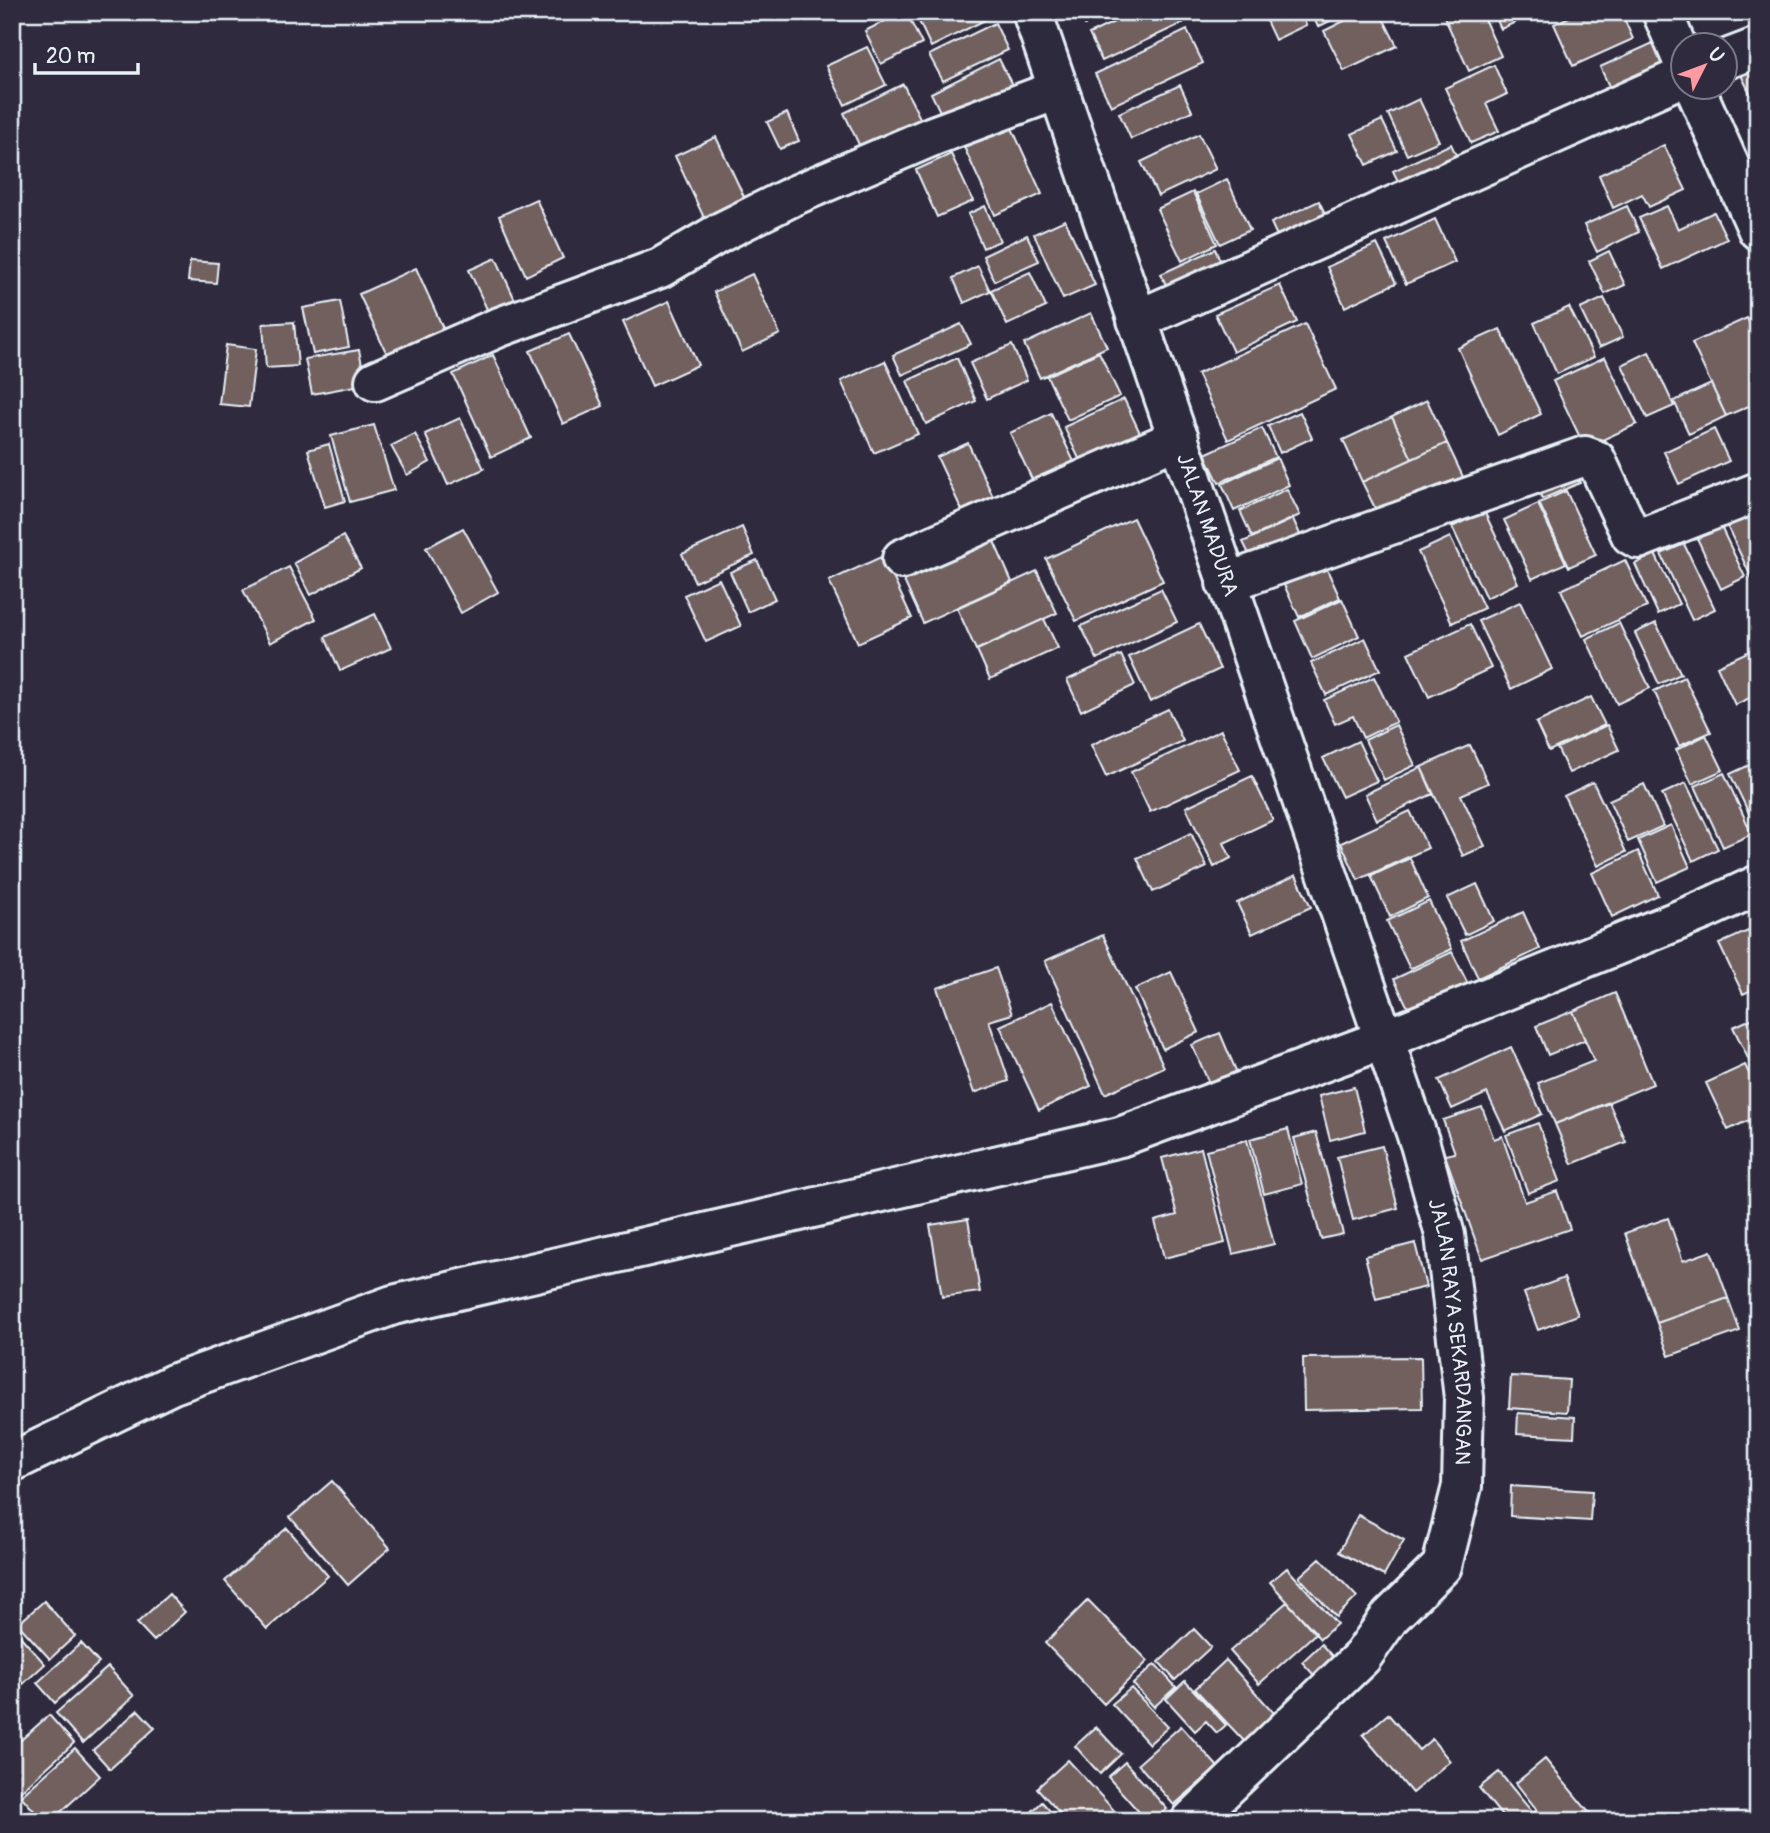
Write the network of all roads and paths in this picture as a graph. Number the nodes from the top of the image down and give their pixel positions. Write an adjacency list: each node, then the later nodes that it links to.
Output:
1 (1032, 12): 7 (street, JALAN MADURA)
2 (1662, 12): 3 (street)
3 (1671, 32)
4 (1758, 47): 5 (street)
5 (1738, 55)
6 (1668, 84): 10 (street)
7 (1057, 90): 10 (street, JALAN MADURA); 11 (street)
8 (1701, 102): 9 (street)
9 (1758, 230)
10 (1137, 320): 12 (street, JALAN MADURA)
11 (375, 381)
12 (1179, 438): 14 (street); 15 (street, JALAN MADURA)
13 (1758, 492): 15 (street)
14 (902, 559)
15 (1226, 583): 17 (street, JALAN MADURA)
16 (1758, 885): 17 (street)
17 (1385, 1039): 18 (street); 19 (street, JALAN RAYA SEKARDANGAN)
18 (12, 1462)
19 (1191, 1821)

